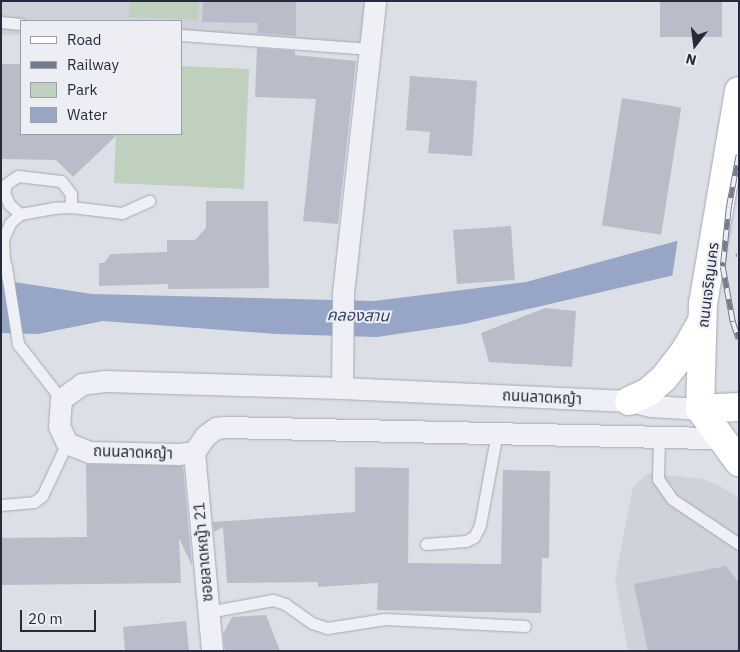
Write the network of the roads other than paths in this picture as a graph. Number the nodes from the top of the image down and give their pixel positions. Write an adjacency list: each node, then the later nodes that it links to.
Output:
1 (375, 1): 5 (street)
2 (1, 22): 3 (lane)
3 (20, 24)
4 (182, 35): 5 (lane)
5 (370, 49): 12 (street)
6 (739, 91): 11 (main road, ถนนเจริญนคร)
7 (149, 201): 8 (lane)
8 (71, 208): 9 (lane); 9 (lane)
9 (20, 214): 10 (lane)
10 (4, 262): 13 (lane)
11 (702, 313): 14 (main road); 16 (main road, ถนนเจริญนคร)
12 (342, 388): 13 (street, ถนนลาดหญ้า); 14 (street, ถนนลาดหญ้า)
13 (61, 398): 20 (street)
14 (630, 401): 16 (street, ถนนลาดหญ้า)
15 (739, 407): 16 (main road, ถนนลาดหญ้า); 19 (main road)
16 (700, 409): 19 (main road)
17 (497, 432): 18 (street, ถนนลาดหญ้า); 21 (street, ถนนลาดหญ้า); 24 (lane)
18 (659, 437): 19 (street, ถนนลาดหญ้า); 25 (lane)
19 (729, 439): 22 (main road)
20 (67, 443): 21 (street, ถนนลาดหญ้า); 23 (lane)
21 (194, 452): 26 (street, ซอยลาดหญ้า 21)
22 (739, 462)
23 (1, 505)
24 (426, 544)
25 (739, 544)
26 (208, 612): 27 (lane); 28 (street, ซอยลาดหญ้า 21)
27 (526, 626)
28 (212, 651)

